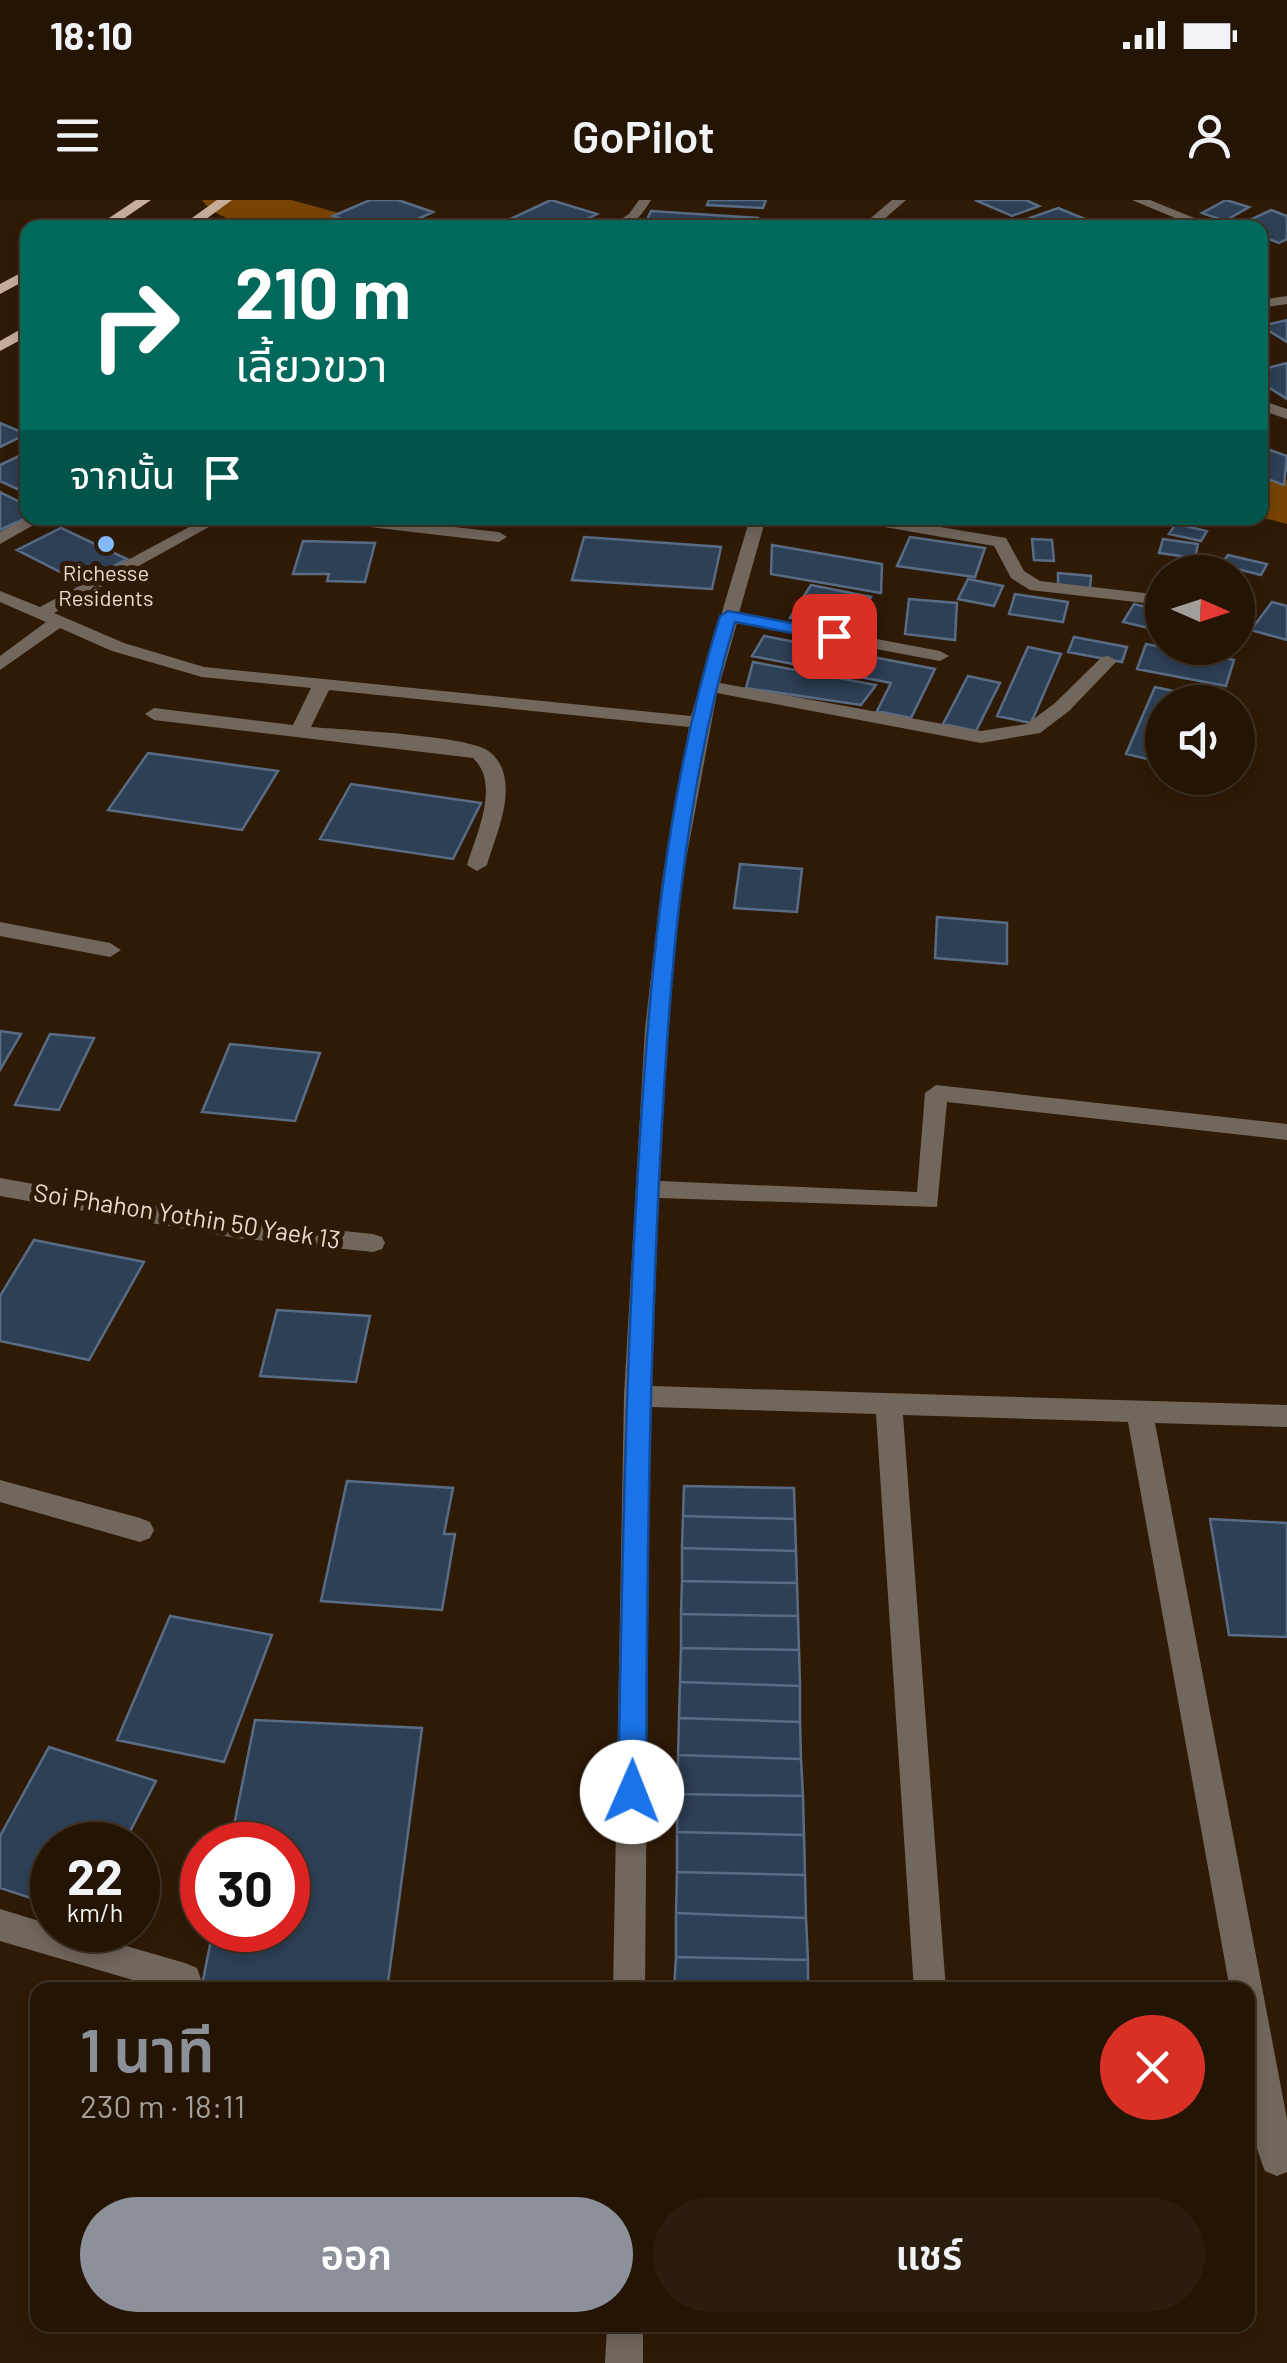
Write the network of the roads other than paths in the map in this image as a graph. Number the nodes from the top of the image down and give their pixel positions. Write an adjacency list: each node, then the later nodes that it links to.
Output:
1 (146, 200): 6 (main road)
2 (645, 200): 8 (street)
3 (900, 200): 9 (street)
4 (1138, 200): 10 (street)
5 (223, 202): 7 (main road)
6 (113, 220)
7 (196, 220)
8 (628, 220)
9 (875, 220)
10 (1192, 220)
11 (25, 525): 17 (street)
12 (205, 525): 21 (street)
13 (399, 525): 16 (street)
14 (756, 525): 20 (street)
15 (902, 525): 19 (street)
16 (499, 536)
17 (0, 538)
18 (0, 596): 21 (street)
19 (1145, 598)
20 (728, 616): 22 (street); 26 (street)
21 (50, 617): 24 (street); 25 (street)
22 (940, 656)
23 (1108, 661): 26 (street)
24 (0, 665)
25 (321, 686): 28 (street); 29 (street)
26 (707, 686): 28 (street)
27 (154, 714): 29 (street)
28 (699, 722): 35 (street)
29 (299, 731): 30 (street)
30 (477, 865)
31 (0, 929): 32 (street)
32 (110, 950)
33 (1287, 1132): 35 (street)
34 (0, 1187): 36 (street, Soi Phahon Yothin 50 Yaek 13)
35 (648, 1189): 37 (street)
36 (373, 1243)
37 (637, 1396): 38 (street); 45 (street)
38 (889, 1404): 39 (street); 46 (street)
39 (1140, 1412): 40 (street); 47 (street)
40 (1287, 1416)
41 (0, 1492): 42 (street)
42 (140, 1530)
43 (0, 1925): 44 (street)
44 (185, 1979)
45 (629, 1982)
46 (929, 1982)
47 (1245, 1982)
48 (1255, 2037): 49 (street)
49 (1277, 2159)
50 (625, 2332): 51 (street)
51 (624, 2363)

